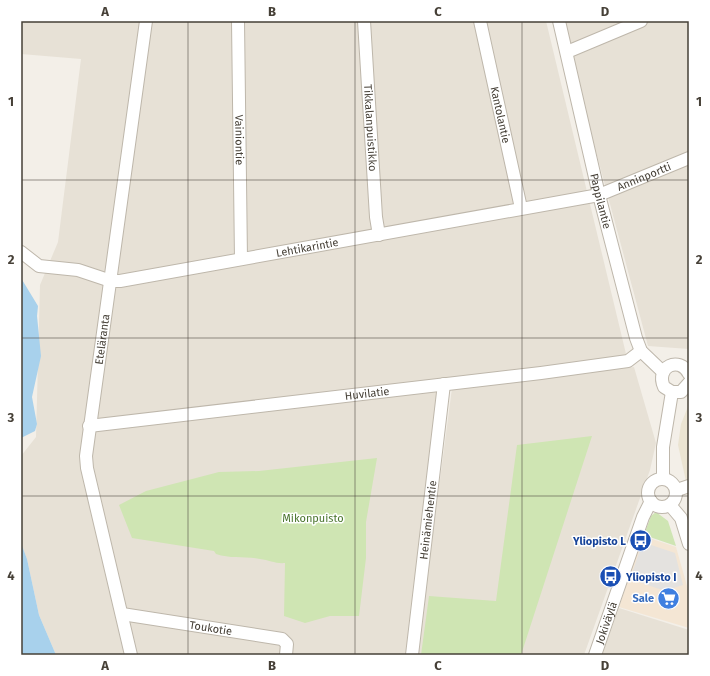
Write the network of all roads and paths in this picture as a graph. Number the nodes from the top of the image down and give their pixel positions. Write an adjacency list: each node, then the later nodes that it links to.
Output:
1 (146, 21): 14 (street, Eteläranta)
2 (238, 21): 13 (street, Vainiontie)
3 (364, 21): 11 (street, Tikkalanpuistikko)
4 (480, 21): 10 (street, Kantolantie)
5 (559, 21): 7 (street, Pappilantie)
6 (641, 21): 7 (street)
7 (567, 52): 9 (street, Pappilantie)
8 (689, 158): 9 (street, Anninportti)
9 (599, 195): 10 (street, Lehtikarintie); 15 (street, Pappilantie)
10 (521, 208): 11 (street, Lehtikarintie)
11 (379, 235): 13 (street, Lehtikarintie)
12 (21, 252): 14 (street, Lehtikarintie)
13 (241, 259): 14 (street, Lehtikarintie)
14 (111, 281): 21 (street, Eteläranta)
15 (642, 351): 17 (street, Pappilantie); 19 (street, Huvilatie)
16 (687, 366): 17 (street)
17 (662, 372): 20 (street)
18 (689, 383): 20 (street)
19 (444, 384): 21 (street, Huvilatie); 31 (street, Heinämiehentie)
20 (672, 392): 22 (street)
21 (89, 426): 28 (street, Eteläranta)
22 (663, 478): 24 (street); 25 (street)
23 (689, 486): 24 (street)
24 (677, 490): 26 (street)
25 (651, 501): 26 (street); 32 (street, Jokiväylä)
26 (670, 505): 27 (street)
27 (689, 544)
28 (122, 614): 29 (street, Eteläranta); 30 (street, Toukotie)
29 (131, 655)
30 (286, 655)
31 (412, 655)
32 (595, 655)

